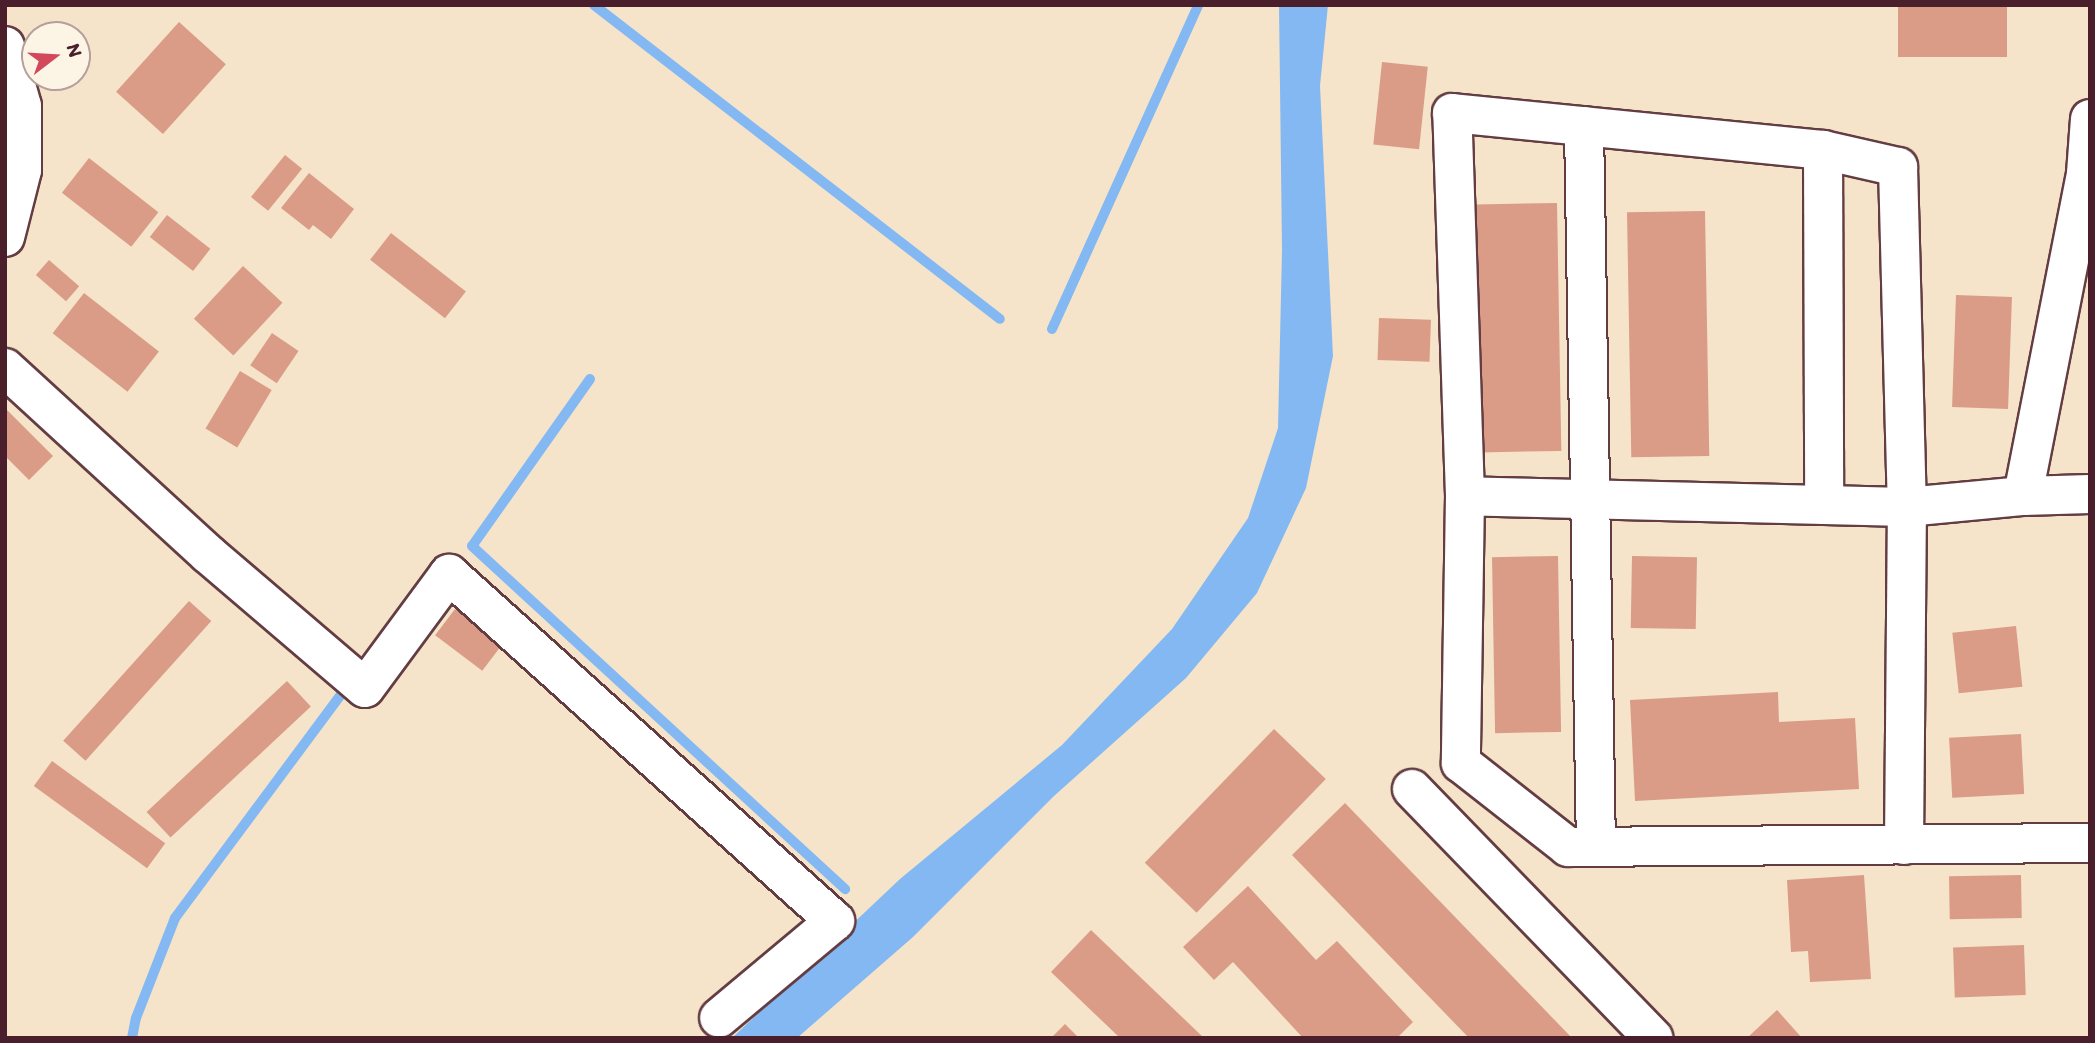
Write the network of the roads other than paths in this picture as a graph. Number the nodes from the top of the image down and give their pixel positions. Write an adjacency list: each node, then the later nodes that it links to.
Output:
1 (5, 46): 5 (street)
2 (2090, 119): 9 (street)
3 (1584, 126): 4 (street); 8 (street); 10 (street)
4 (1823, 150): 11 (street); 12 (street)
5 (5, 237)
6 (5, 368): 17 (street)
7 (2090, 494): 9 (street)
8 (1465, 496): 10 (street); 16 (street)
9 (2023, 496): 12 (street)
10 (1590, 499): 11 (street); 16 (street)
11 (1824, 505): 12 (street)
12 (1907, 507): 15 (street)
13 (1412, 789): 18 (street)
14 (2090, 844): 15 (street)
15 (1904, 845): 16 (street)
16 (1596, 847)
17 (719, 1018)
18 (1653, 1038)

